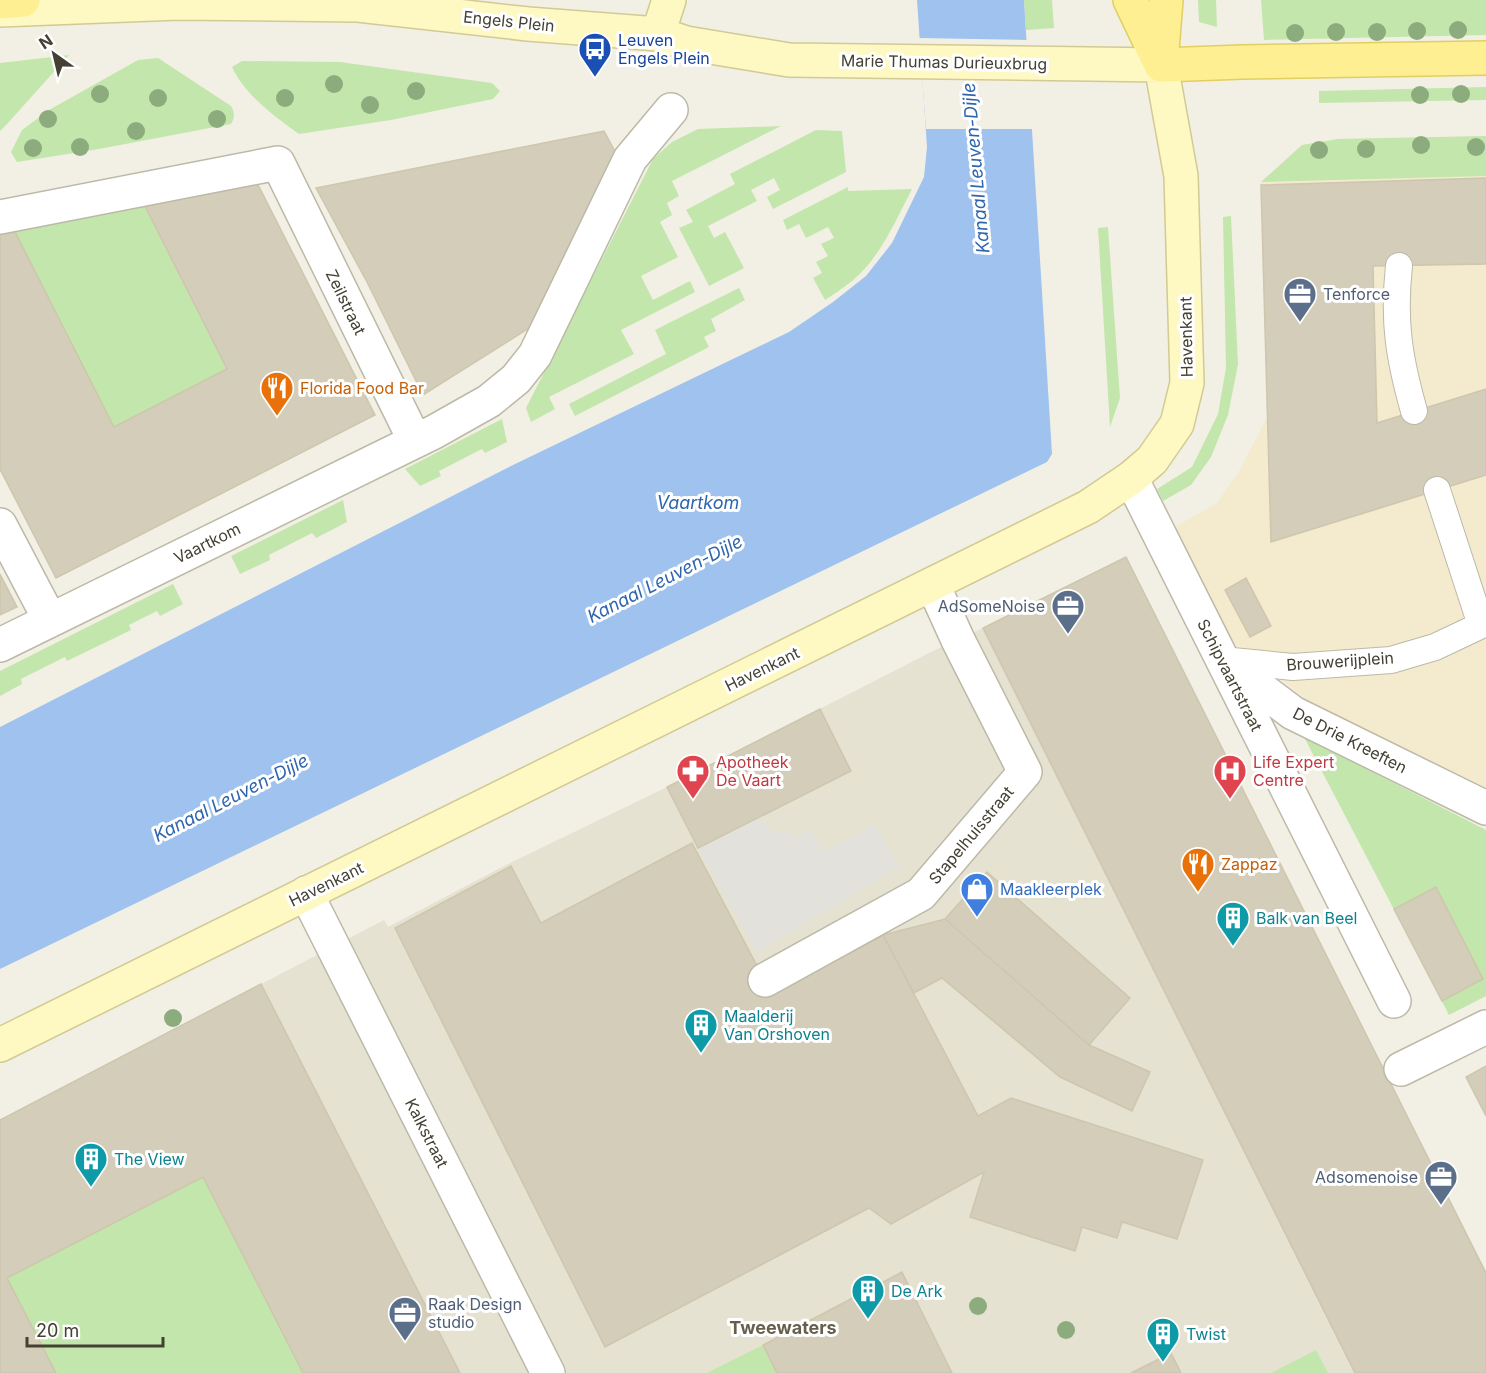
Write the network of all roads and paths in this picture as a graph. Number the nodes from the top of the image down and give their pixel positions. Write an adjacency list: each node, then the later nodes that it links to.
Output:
1 (23, 0): 5 (main road)
2 (669, 0): 8 (street)
3 (1130, 0): 10 (main road)
4 (1166, 0): 10 (main road)
5 (0, 2)
6 (97, 3): 7 (street, Engels Plein); 8 (street, Engels Plein)
7 (0, 10)
8 (658, 33): 10 (street, Marie Thumas Durieuxbrug)
9 (1486, 58): 10 (main road)
10 (1161, 65): 16 (street, Havenkant)
11 (671, 110): 15 (street, Vaartkom)
12 (0, 218): 15 (street, Zeilstraat)
13 (1400, 266): 14 (lane)
14 (1414, 411)
15 (415, 441): 20 (street, Vaartkom)
16 (1131, 478): 19 (street, Havenkant); 23 (street, Schipvaartstraat)
17 (1437, 490): 21 (lane)
18 (0, 525): 20 (street)
19 (933, 585): 25 (street, Havenkant); 26 (street, Stapelhuisstraat)
20 (50, 620): 22 (street, Vaartkom)
21 (1484, 624): 23 (lane, Brouwerijplein)
22 (0, 645)
23 (1222, 660): 24 (street, De Drie Kreeften); 27 (street, Schipvaartstraat)
24 (1486, 808)
25 (306, 893): 29 (street, Havenkant); 31 (street, Kalkstraat)
26 (765, 980)
27 (1394, 1002)
28 (1486, 1027): 30 (street)
29 (0, 1045)
30 (1401, 1069)
31 (548, 1373)

